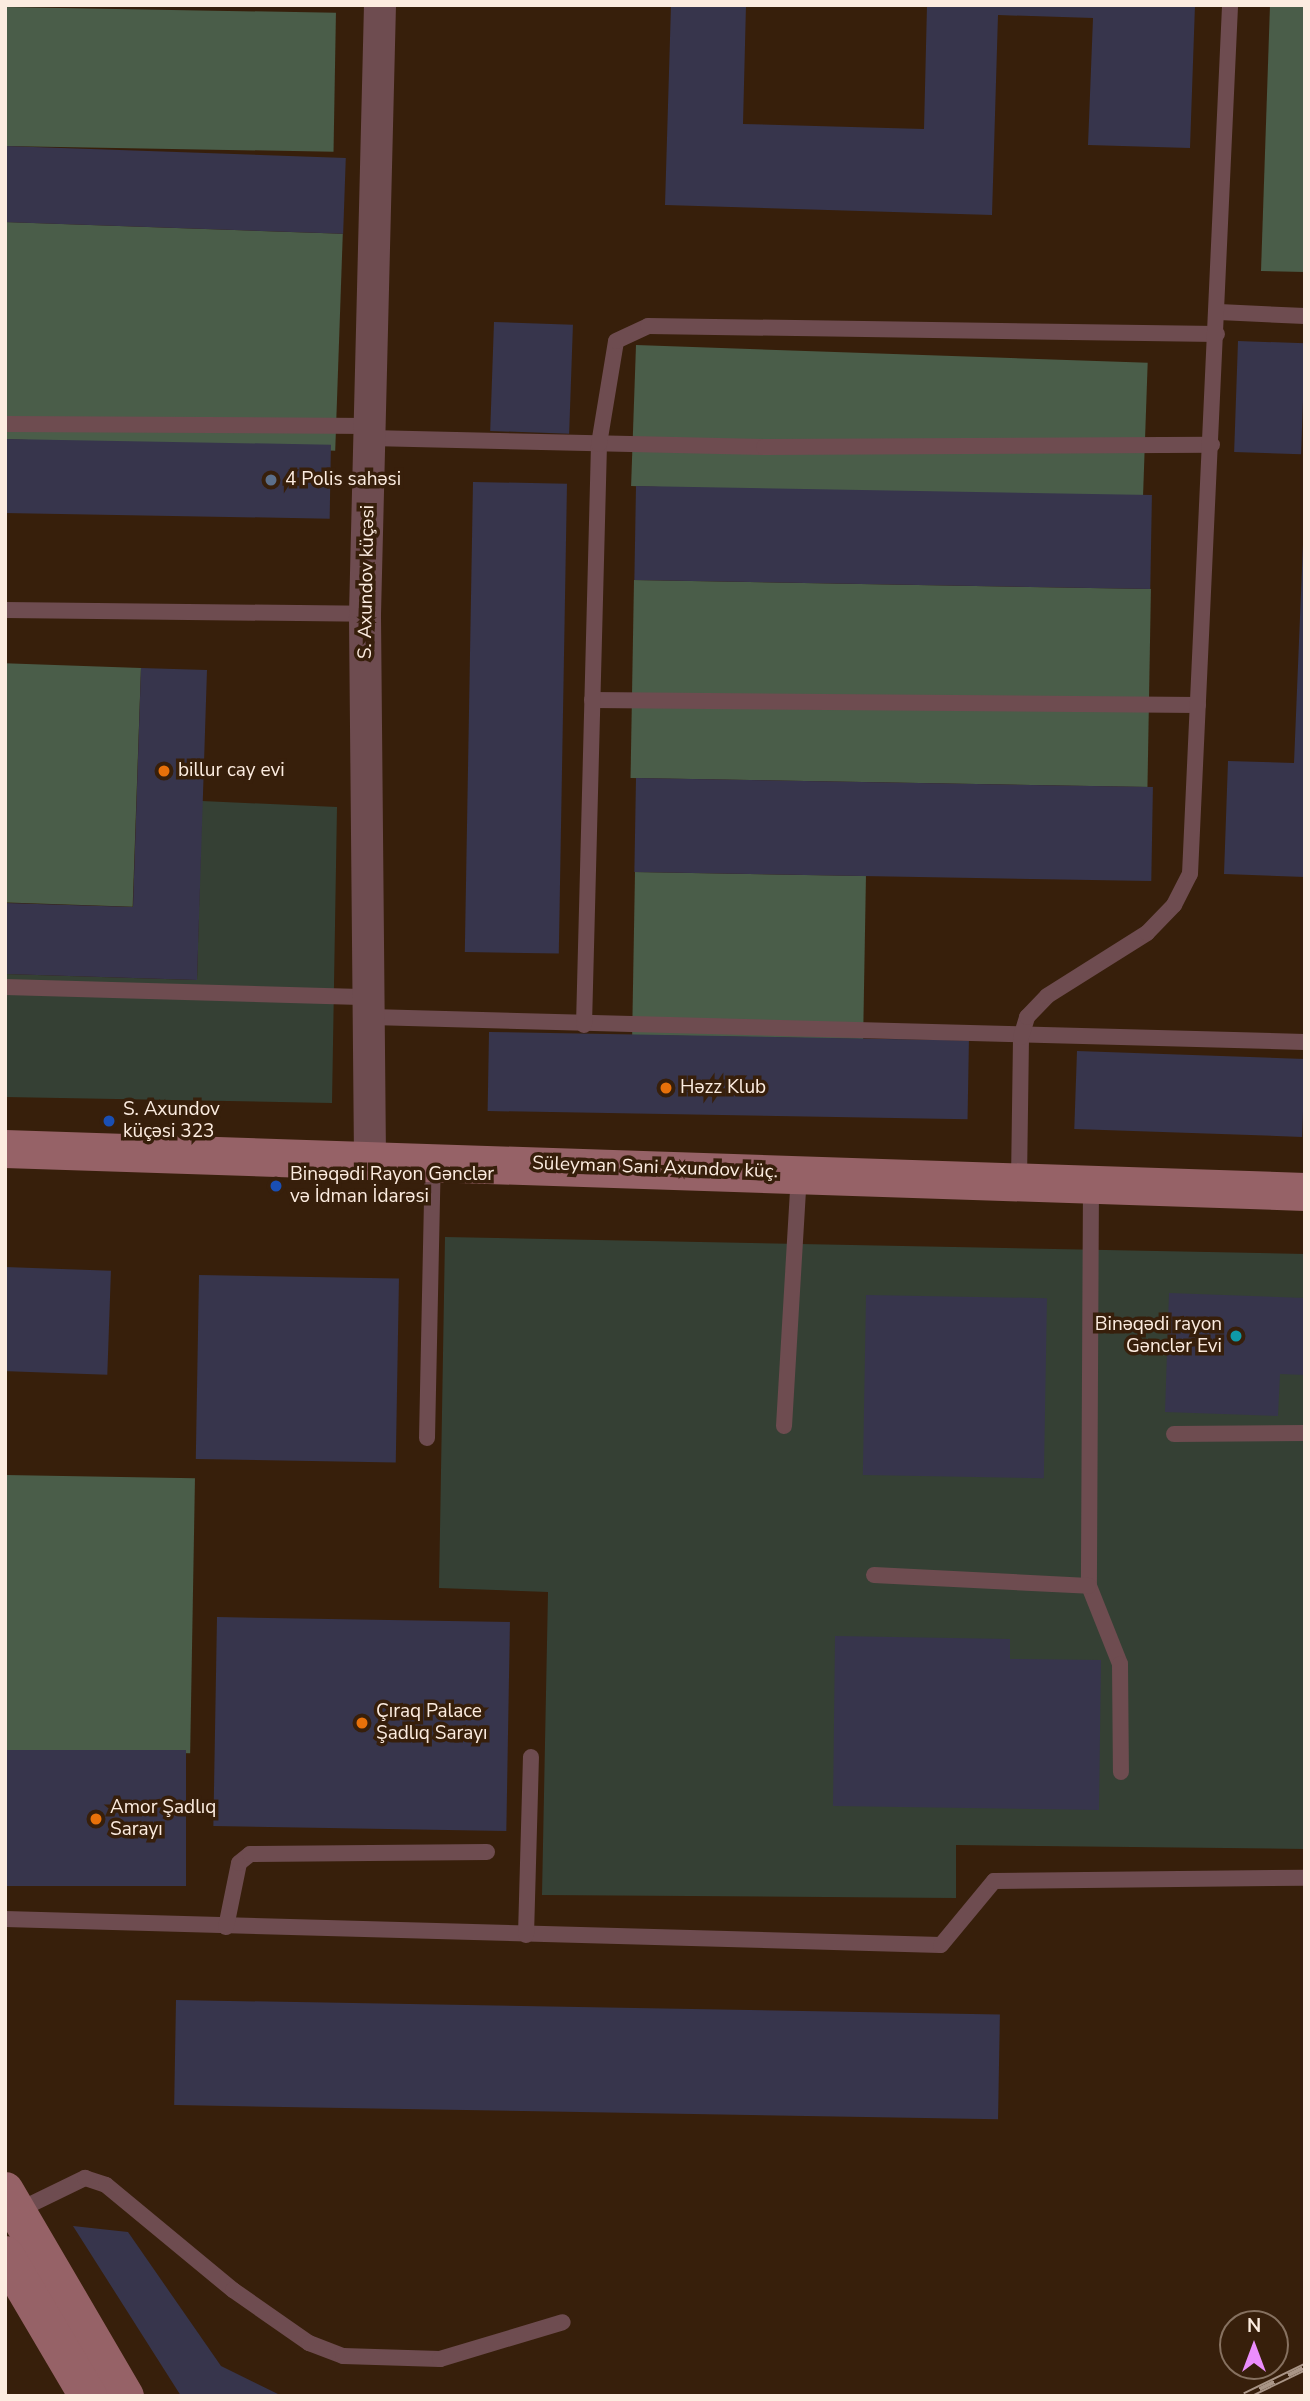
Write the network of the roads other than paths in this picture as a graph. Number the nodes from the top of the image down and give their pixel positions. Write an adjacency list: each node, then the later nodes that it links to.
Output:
1 (380, 5): 7 (street, S. Axundov küçəsi)
2 (1230, 5): 3 (lane)
3 (1219, 312): 4 (lane); 5 (lane)
4 (1305, 316)
5 (1217, 334): 8 (lane); 9 (lane)
6 (5, 424): 7 (lane)
7 (370, 432): 8 (lane); 11 (street, S. Axundov küçəsi)
8 (599, 444): 9 (lane); 12 (lane)
9 (1212, 445): 13 (lane)
10 (5, 610): 11 (lane)
11 (365, 614): 15 (street, S. Axundov küçəsi)
12 (592, 700): 13 (lane); 16 (lane)
13 (1198, 705): 17 (lane)
14 (5, 987): 15 (lane)
15 (371, 1007): 16 (lane); 20 (street, S. Axundov küçəsi)
16 (584, 1025): 17 (lane)
17 (1021, 1037): 18 (lane); 23 (lane)
18 (1305, 1042)
19 (5, 1149): 20 (street, Süleyman Sani Axundov küç.)
20 (370, 1158): 21 (street, Süleyman Sani Axundov küç.)
21 (433, 1160): 22 (street, Süleyman Sani Axundov küç.); 29 (lane)
22 (799, 1173): 23 (street, Süleyman Sani Axundov küç.); 26 (lane)
23 (1019, 1181): 24 (street, Süleyman Sani Axundov küç.)
24 (1091, 1183): 25 (street, Süleyman Sani Axundov küç.); 31 (lane)
25 (1305, 1192)
26 (784, 1426)
27 (1305, 1433): 28 (lane)
28 (1174, 1434)
29 (428, 1438)
30 (874, 1575): 31 (lane)
31 (1089, 1586): 33 (lane)
32 (531, 1757): 38 (lane)
33 (1121, 1772)
34 (487, 1852): 37 (lane)
35 (1305, 1878): 38 (lane)
36 (5, 1919): 37 (lane)
37 (226, 1927): 38 (lane)
38 (526, 1935)
39 (11, 2201): 41 (lane); 43 (street)
40 (5, 2255): 42 (street)
41 (563, 2322)
42 (88, 2396)
43 (125, 2396)

